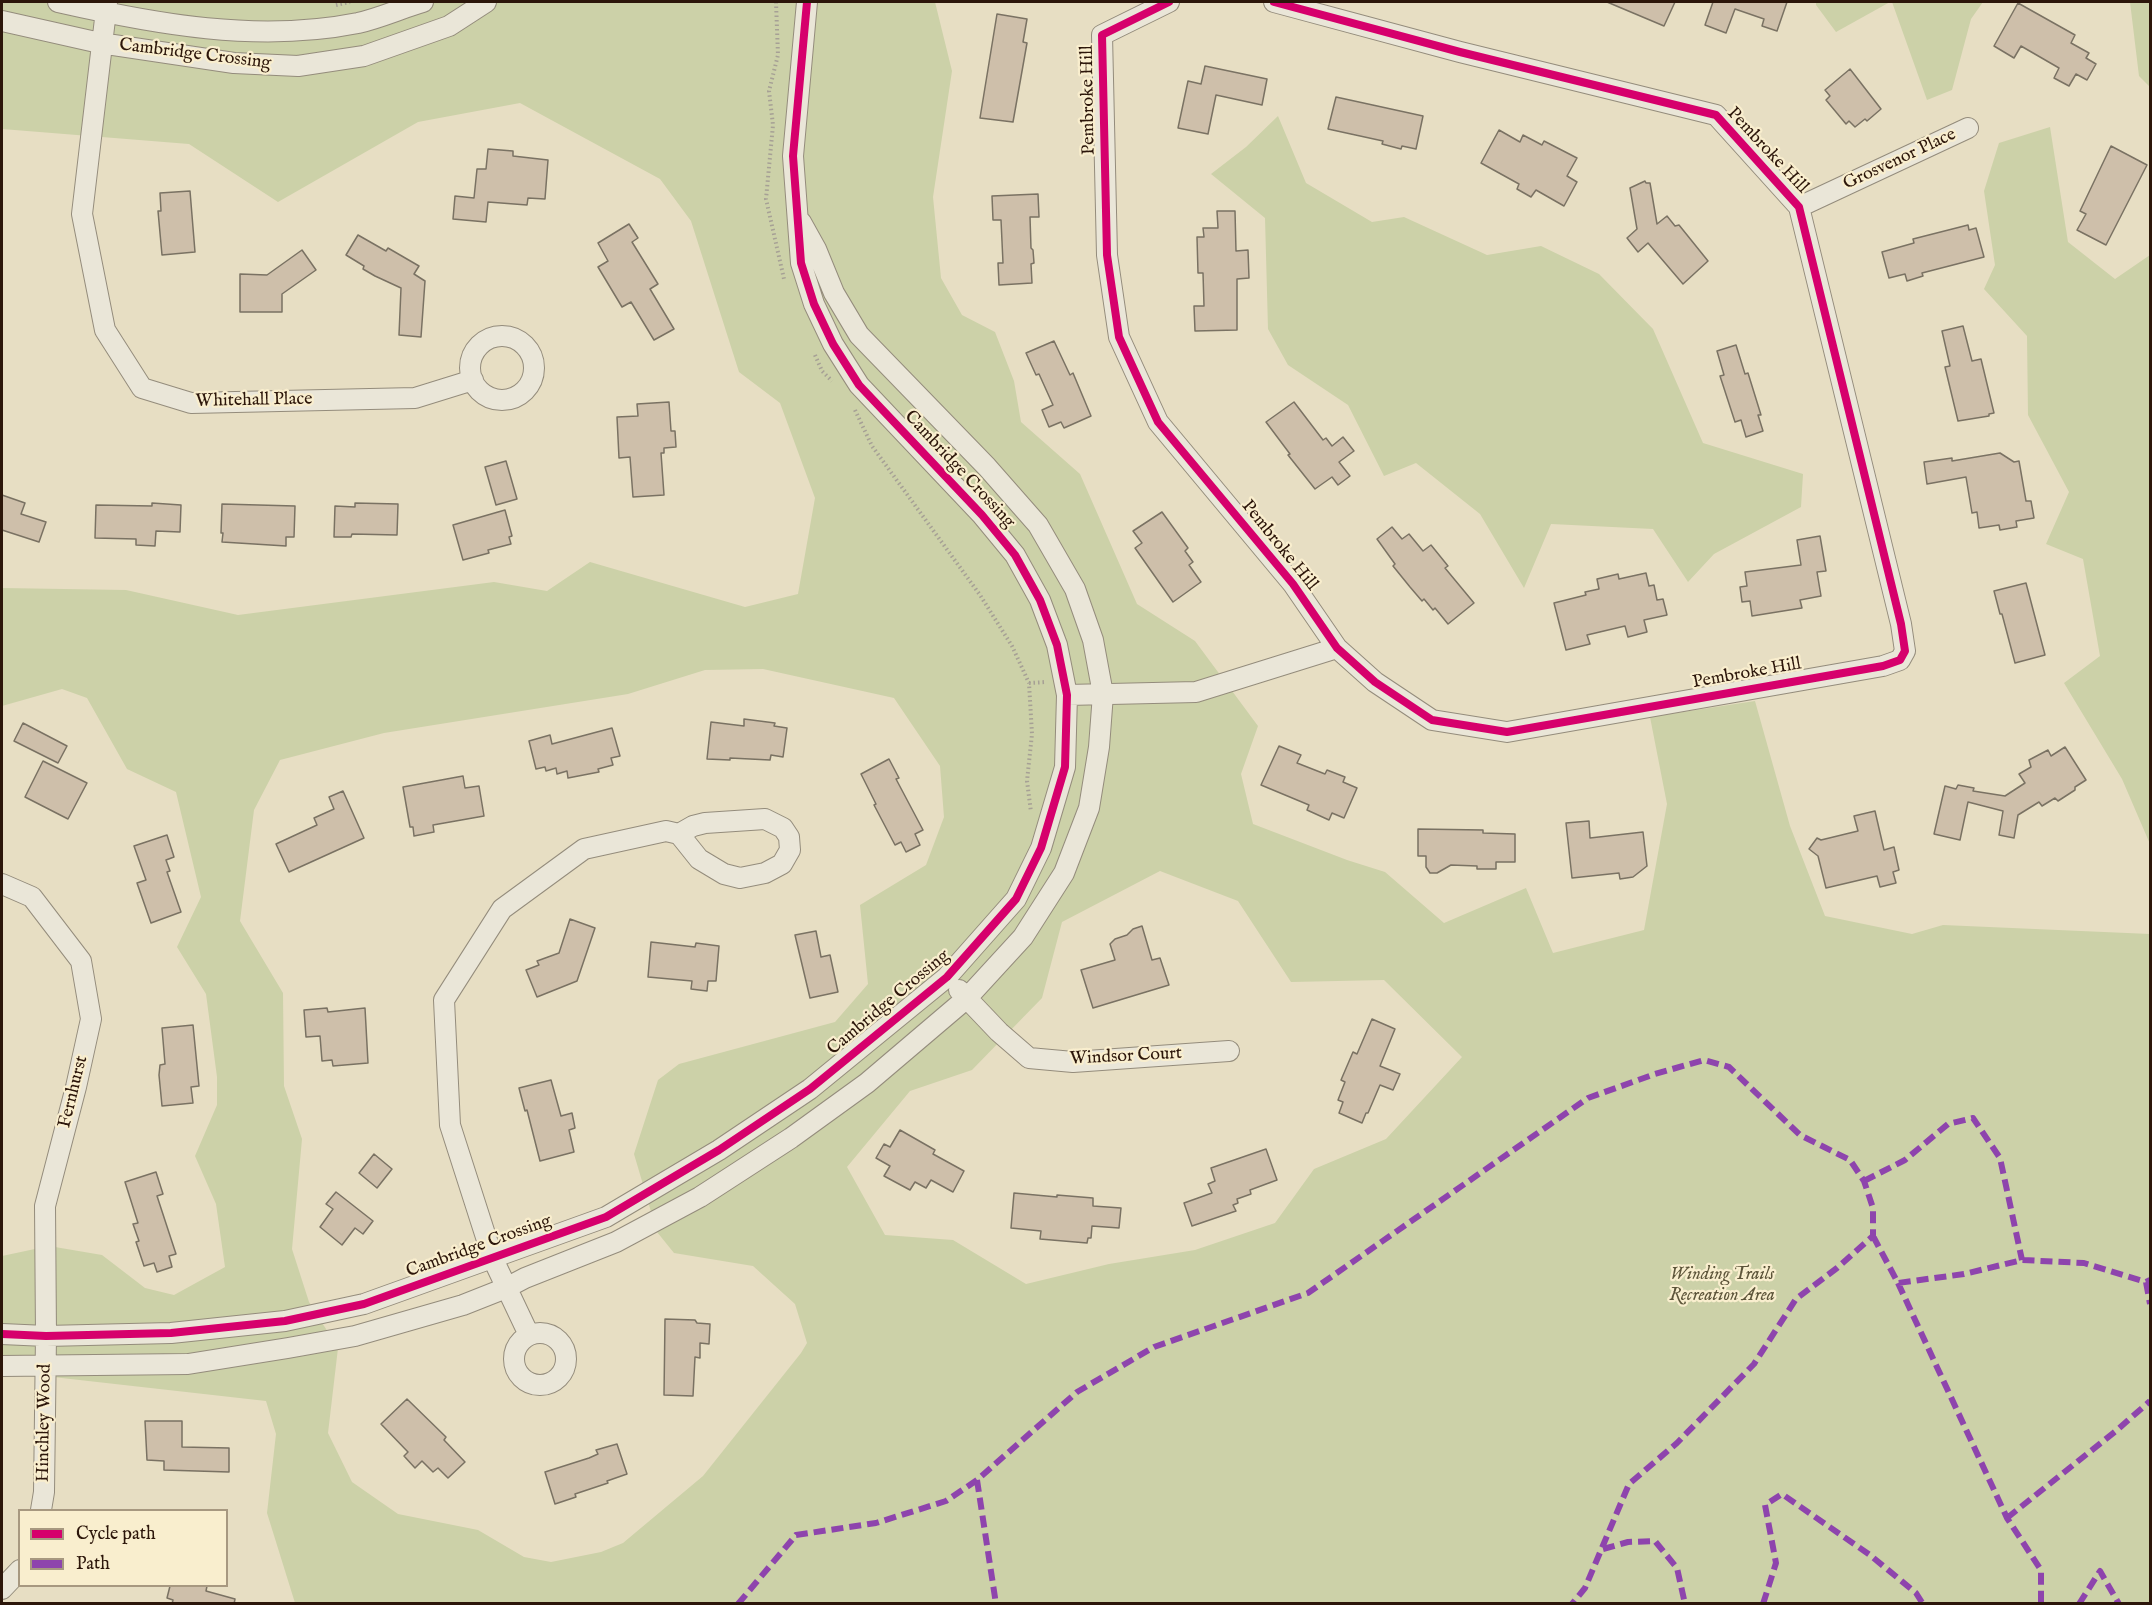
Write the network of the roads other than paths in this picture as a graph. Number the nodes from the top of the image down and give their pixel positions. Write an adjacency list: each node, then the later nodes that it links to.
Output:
1 (57, 2): 7 (street, Cambridge Crossing)
2 (423, 2): 7 (street, Cambridge Crossing)
3 (486, 2): 9 (street, Cambridge Crossing)
4 (807, 2): 12 (street, Cambridge Crossing)
5 (1169, 2): 14 (street, Pembroke Hill)
6 (1274, 2): 11 (street, Pembroke Hill)
7 (106, 7): 9 (street, Whitehall Place)
8 (2, 21): 9 (street, Cambridge Crossing)
9 (100, 43): 13 (street, Whitehall Place)
10 (1968, 128): 11 (street, Grosvenor Place)
11 (1799, 207): 14 (street, Pembroke Hill)
12 (798, 217): 15 (street, Cambridge Crossing); 16 (street, Cambridge Crossing)
13 (473, 380)
14 (1337, 648): 15 (street)
15 (1104, 694): 16 (street); 20 (street, Cambridge Crossing)
16 (1067, 695): 19 (street, Cambridge Crossing)
17 (679, 834): 17 (street); 22 (street)
18 (2, 884): 26 (street, Fernhurst)
19 (947, 977): 20 (street, Windsor Court); 22 (street, Cambridge Crossing)
20 (967, 998): 21 (street, Windsor Court); 23 (street, Cambridge Crossing)
21 (1229, 1051)
22 (493, 1259): 23 (street); 26 (street, Cambridge Crossing)
23 (506, 1288): 25 (street); 28 (street, Cambridge Crossing)
24 (2, 1334): 26 (street, Cambridge Crossing)
25 (529, 1335)
26 (46, 1336): 28 (street, Hinchley Wood)
27 (2, 1366): 28 (street, Cambridge Crossing)
28 (46, 1366): 29 (street, Hinchley Wood)
29 (41, 1509)
30 (18, 1572): 31 (street)
31 (2, 1589)

